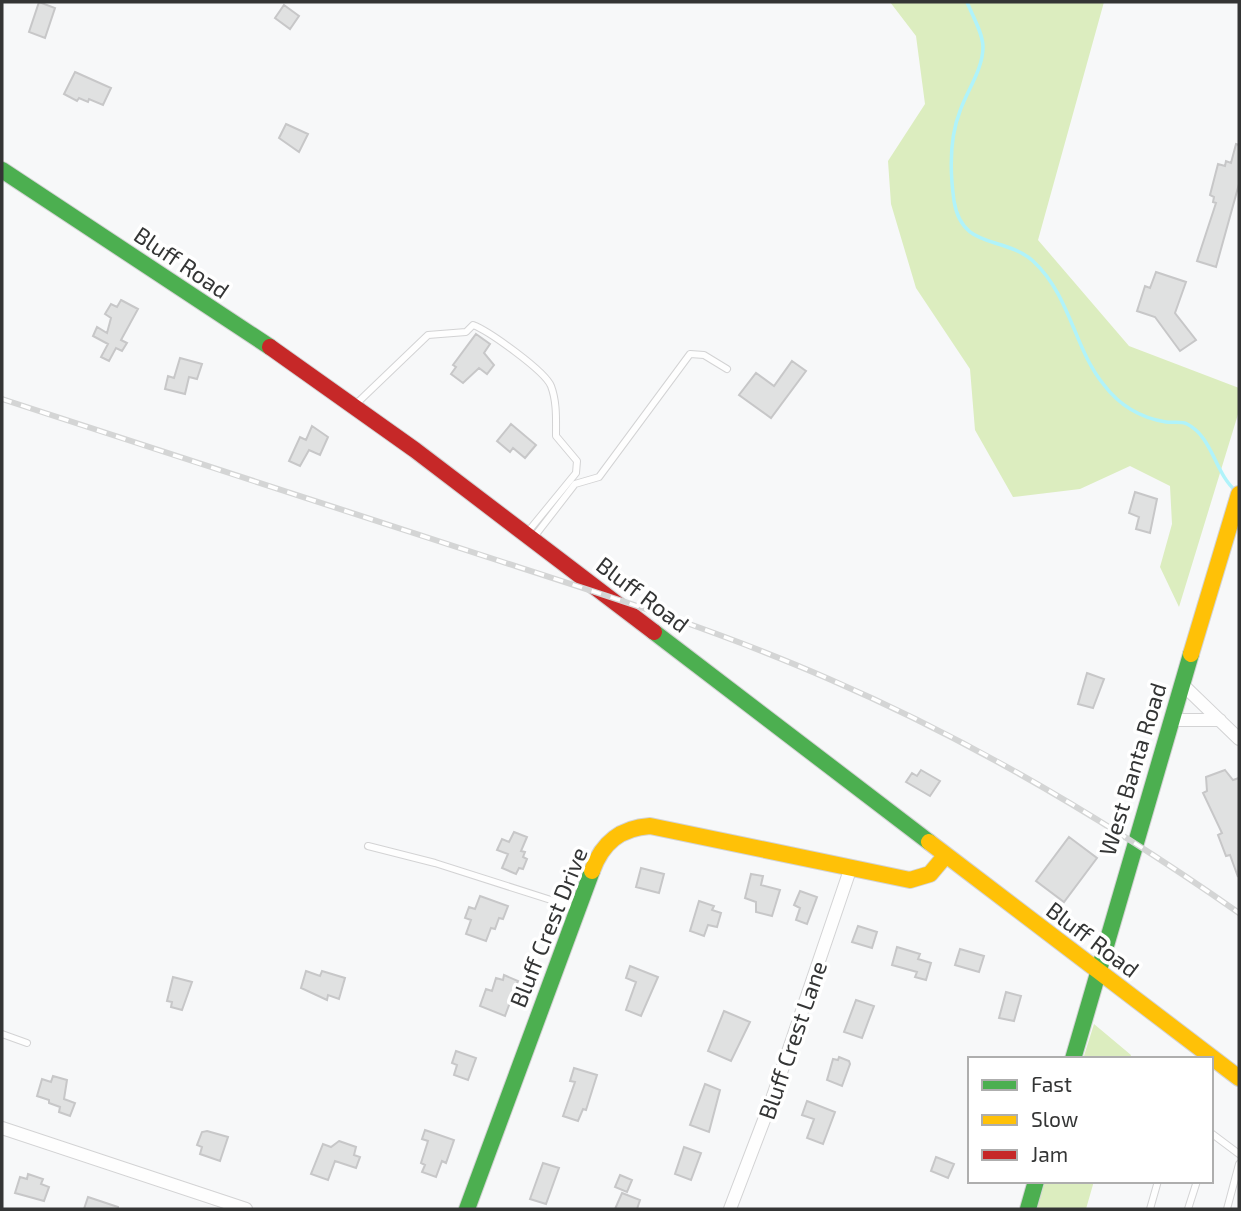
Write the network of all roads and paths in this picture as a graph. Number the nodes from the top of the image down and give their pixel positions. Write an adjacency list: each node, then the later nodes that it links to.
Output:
1 (2, 170): 3 (main road, Bluff Road)
2 (727, 369): 5 (lane)
3 (354, 407): 5 (main road, Bluff Road); 5 (lane)
4 (1239, 494): 6 (main road, West Banta Road)
5 (529, 536): 11 (main road, Bluff Road)
6 (1182, 684): 7 (main road, West Banta Road); 8 (street)
7 (1171, 720): 8 (street); 14 (main road, West Banta Road)
8 (1220, 720): 9 (street)
9 (1239, 739)
10 (368, 846): 13 (lane)
11 (946, 855): 12 (main road, Bluff Crest Drive); 14 (main road, Bluff Road)
12 (850, 870): 13 (main road, Bluff Crest Drive); 30 (street, Bluff Crest Lane)
13 (578, 908): 29 (main road, Bluff Crest Drive)
14 (1098, 972): 17 (main road, West Banta Road); 18 (main road, Bluff Road)
15 (2, 1034): 16 (lane)
16 (27, 1043)
17 (1074, 1057)
18 (1211, 1057)
19 (1213, 1058): 20 (main road, Bluff Road)
20 (1239, 1078)
21 (2, 1128): 28 (street)
22 (1213, 1134): 23 (lane)
23 (1239, 1154)
24 (1239, 1164): 34 (lane)
25 (1035, 1183): 31 (main road)
26 (1157, 1183): 32 (lane)
27 (1196, 1183): 33 (lane)
28 (246, 1209)
29 (467, 1209)
30 (730, 1209)
31 (1028, 1209)
32 (1150, 1209)
33 (1188, 1209)
34 (1227, 1209)

